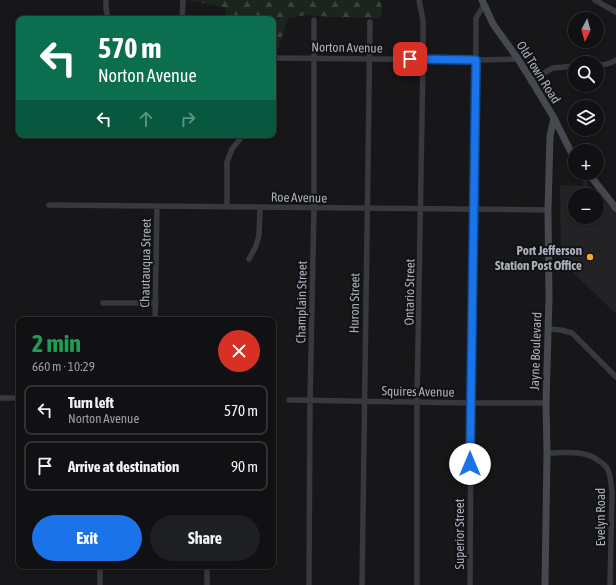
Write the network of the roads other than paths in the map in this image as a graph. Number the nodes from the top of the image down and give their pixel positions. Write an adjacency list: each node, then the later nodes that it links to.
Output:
1 (106, 0): 7 (street)
2 (183, 0): 8 (street)
3 (419, 0): 14 (street, Ontario Street)
4 (595, 0): 6 (street)
5 (483, 3): 15 (street, Old Town Road); 16 (street, Superior Street)
6 (616, 12)
7 (107, 16)
8 (182, 16)
9 (314, 20): 12 (street, Champlain Street)
10 (370, 22): 13 (street, Huron Street)
11 (276, 58): 12 (street, Norton Avenue)
12 (314, 58): 13 (street, Norton Avenue); 29 (street, Champlain Street)
13 (370, 59): 14 (street, Norton Avenue); 31 (street, Huron Street)
14 (423, 59): 16 (street, Norton Avenue); 32 (street, Ontario Street)
15 (518, 59): 16 (street, Norton Avenue); 20 (street, Old Town Road)
16 (476, 60): 33 (street, Superior Street)
17 (616, 60): 18 (street)
18 (604, 65)
19 (568, 67): 20 (street)
20 (531, 82): 21 (street, Old Town Road)
21 (554, 118): 23 (street, Old Town Road); 34 (street, Jayne Boulevard)
22 (239, 138): 27 (street)
23 (568, 146)
24 (594, 180): 30 (street)
25 (49, 206): 26 (street, Roe Avenue)
26 (157, 207): 27 (street, Roe Avenue); 37 (street, Chautauqua Street)
27 (227, 207): 28 (street, Roe Avenue)
28 (260, 208): 29 (street, Roe Avenue); 35 (street)
29 (314, 208): 31 (street, Roe Avenue); 44 (street, Champlain Street)
30 (616, 208)
31 (367, 209): 32 (street, Roe Avenue); 45 (street, Huron Street)
32 (421, 209): 33 (street, Roe Avenue); 46 (street, Ontario Street)
33 (475, 210): 34 (street, Roe Avenue); 47 (street, Superior Street)
34 (548, 210): 39 (street, Jayne Boulevard)
35 (249, 259)
36 (103, 303): 37 (street)
37 (156, 303): 38 (street, Chautauqua Street)
38 (155, 317)
39 (548, 329): 40 (street); 48 (street, Jayne Boulevard)
40 (616, 377)
41 (0, 398): 42 (street)
42 (16, 398)
43 (289, 400): 44 (street, Squires Avenue)
44 (310, 400): 45 (street, Squires Avenue); 55 (street, Champlain Street)
45 (364, 401): 46 (street, Squires Avenue); 56 (street, Huron Street)
46 (417, 403): 47 (street, Squires Avenue); 57 (street, Ontario Street)
47 (471, 403): 48 (street, Squires Avenue); 58 (street, Superior Street)
48 (546, 403): 49 (street, Jayne Boulevard)
49 (547, 453): 50 (street, Evelyn Road); 59 (street, Jayne Boulevard)
50 (613, 545): 60 (street, Evelyn Road)
51 (100, 569): 53 (street)
52 (207, 569): 54 (street)
53 (100, 585)
54 (207, 585)
55 (309, 585)
56 (362, 585)
57 (417, 585)
58 (470, 585)
59 (545, 585)
60 (610, 585)

